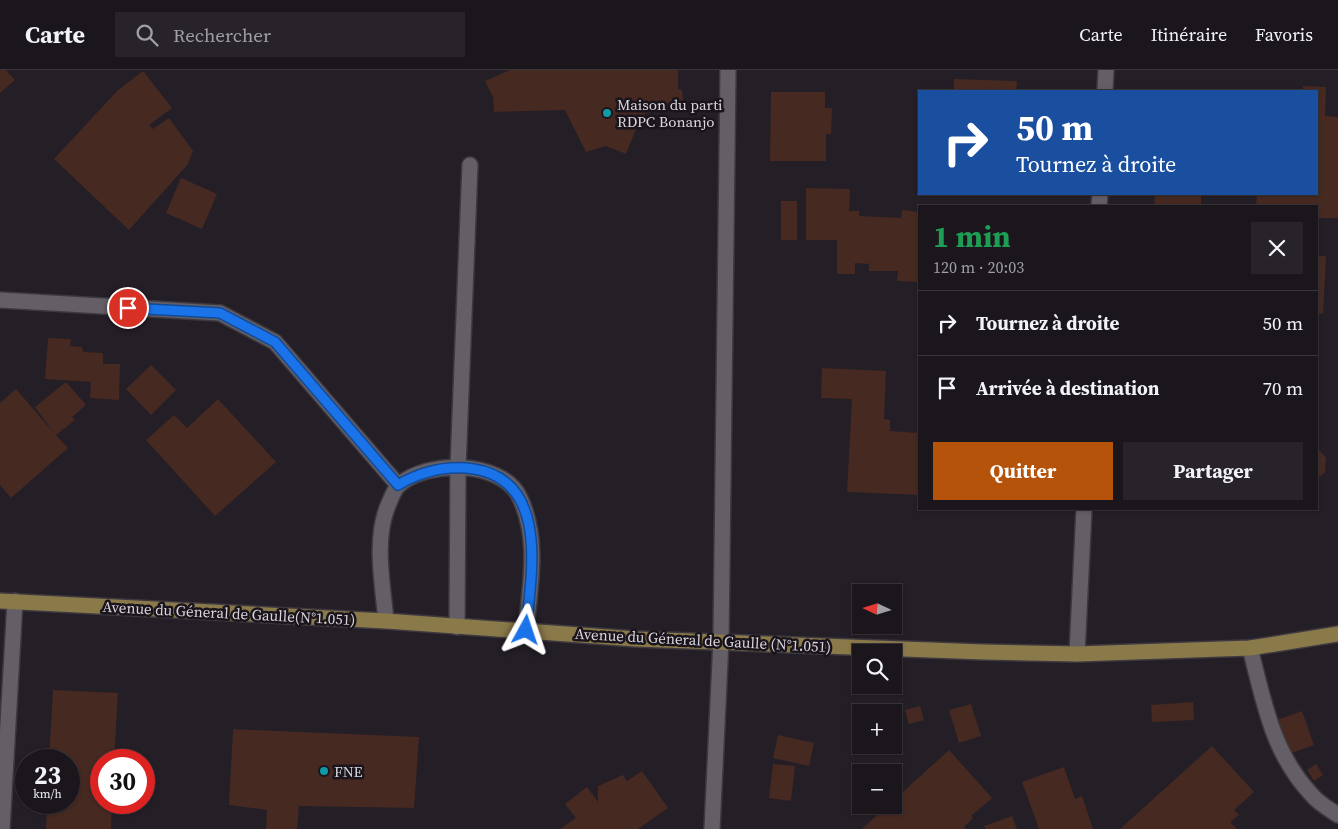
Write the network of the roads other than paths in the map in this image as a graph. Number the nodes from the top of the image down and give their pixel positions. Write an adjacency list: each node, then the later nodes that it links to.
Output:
1 (728, 70): 14 (street)
2 (1106, 70): 3 (street)
3 (1105, 90)
4 (470, 165): 6 (street)
5 (0, 300): 7 (street)
6 (458, 467): 7 (street); 11 (street); 12 (street)
7 (398, 485): 10 (street)
8 (1084, 510): 16 (street)
9 (8, 601): 10 (main road, Avenue du Géneral de Gaulle(N°1.051)); 18 (street)
10 (386, 621): 11 (main road, Avenue du Géneral de Gaulle(N°1.051))
11 (457, 627): 12 (main road, Avenue du Géneral de Gaulle (N°1.051))
12 (526, 630): 14 (main road, Avenue du Géneral de Gaulle (N°1.051))
13 (1338, 634): 15 (main road, Avenue du Géneral de Gaulle (N°1.051))
14 (721, 640): 16 (main road, Avenue du Géneral de Gaulle (N°1.051)); 19 (street)
15 (1250, 648): 16 (main road, Avenue du Géneral de Gaulle (N°1.051)); 17 (street)
16 (1077, 654)
17 (1338, 815)
18 (2, 829)
19 (712, 829)

